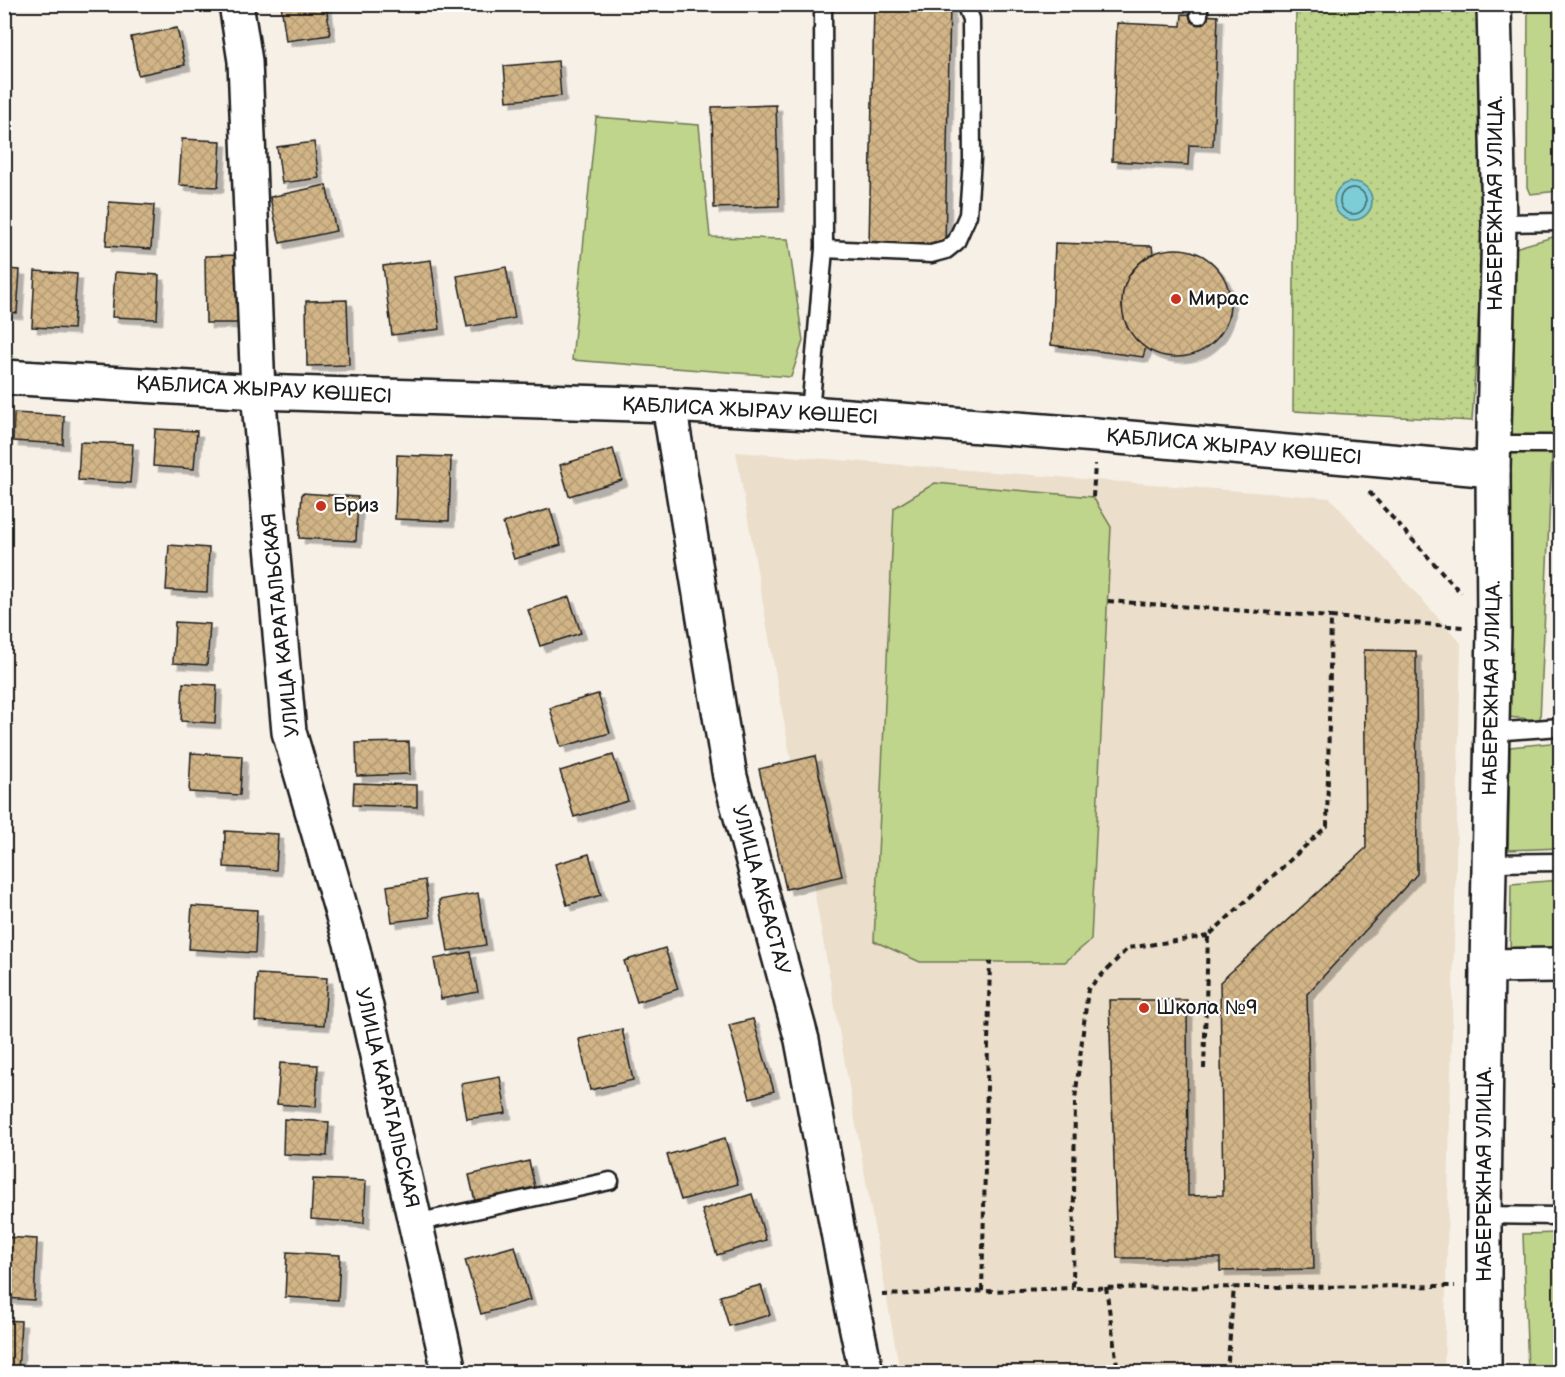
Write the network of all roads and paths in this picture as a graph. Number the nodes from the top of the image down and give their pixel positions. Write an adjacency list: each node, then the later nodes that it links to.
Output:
1 (236, 4): 9 (street, УЛИЦА КАРАТАЛЬСКАЯ)
2 (823, 4): 7 (lane)
3 (965, 4): 7 (lane)
4 (1494, 4): 5 (street, НАБЕРЕЖНАЯ УЛИЦА.)
5 (1499, 222): 6 (lane); 13 (street, НАБЕРЕЖНАЯ УЛИЦА.)
6 (1560, 222)
7 (824, 249): 11 (lane)
8 (4, 377): 9 (street, ҚАБЛИСА ЖЫРАУ КӨШЕСІ)
9 (258, 392): 10 (street, ҚАБЛИСА ЖЫРАУ КӨШЕСІ); 31 (street, УЛИЦА КАРАТАЛЬСКАЯ)
10 (669, 405): 11 (street, ҚАБЛИСА ЖЫРАУ КӨШЕСІ); 37 (street, УЛИЦА АКБАСТАУ)
11 (810, 412): 13 (street, ҚАБЛИСА ЖЫРАУ КӨШЕСІ)
12 (1560, 444): 13 (lane)
13 (1493, 457): 18 (street, НАБЕРЕЖНАЯ УЛИЦА.)
14 (1368, 491): 15 (path)
15 (1462, 594)
16 (1108, 601): 17 (path)
17 (1331, 617): 18 (path); 23 (path)
18 (1494, 629): 20 (street, НАБЕРЕЖНАЯ УЛИЦА.)
19 (1560, 727): 20 (lane)
20 (1492, 732): 22 (street, НАБЕРЕЖНАЯ УЛИЦА.)
21 (1560, 862): 22 (lane)
22 (1489, 863): 26 (street, НАБЕРЕЖНАЯ УЛИЦА.)
23 (1208, 936): 27 (path); 35 (path)
24 (990, 962): 36 (path)
25 (1560, 965): 26 (street)
26 (1487, 966): 29 (street, НАБЕРЕЖНАЯ УЛИЦА.)
27 (1204, 1069)
28 (610, 1181): 31 (lane)
29 (1484, 1215): 30 (lane); 32 (street, НАБЕРЕЖНАЯ УЛИЦА.)
30 (1560, 1216)
31 (415, 1222): 38 (street, УЛИЦА КАРАТАЛЬСКАЯ)
32 (1484, 1286): 34 (path); 42 (street, НАБЕРЕЖНАЯ УЛИЦА.)
33 (1106, 1287): 34 (path); 35 (path); 40 (path)
34 (1234, 1287): 41 (path)
35 (1073, 1288): 36 (path)
36 (982, 1291): 37 (path)
37 (850, 1296): 39 (street, УЛИЦА АКБАСТАУ)
38 (448, 1372)
39 (866, 1372)
40 (1118, 1372)
41 (1227, 1372)
42 (1484, 1372)

